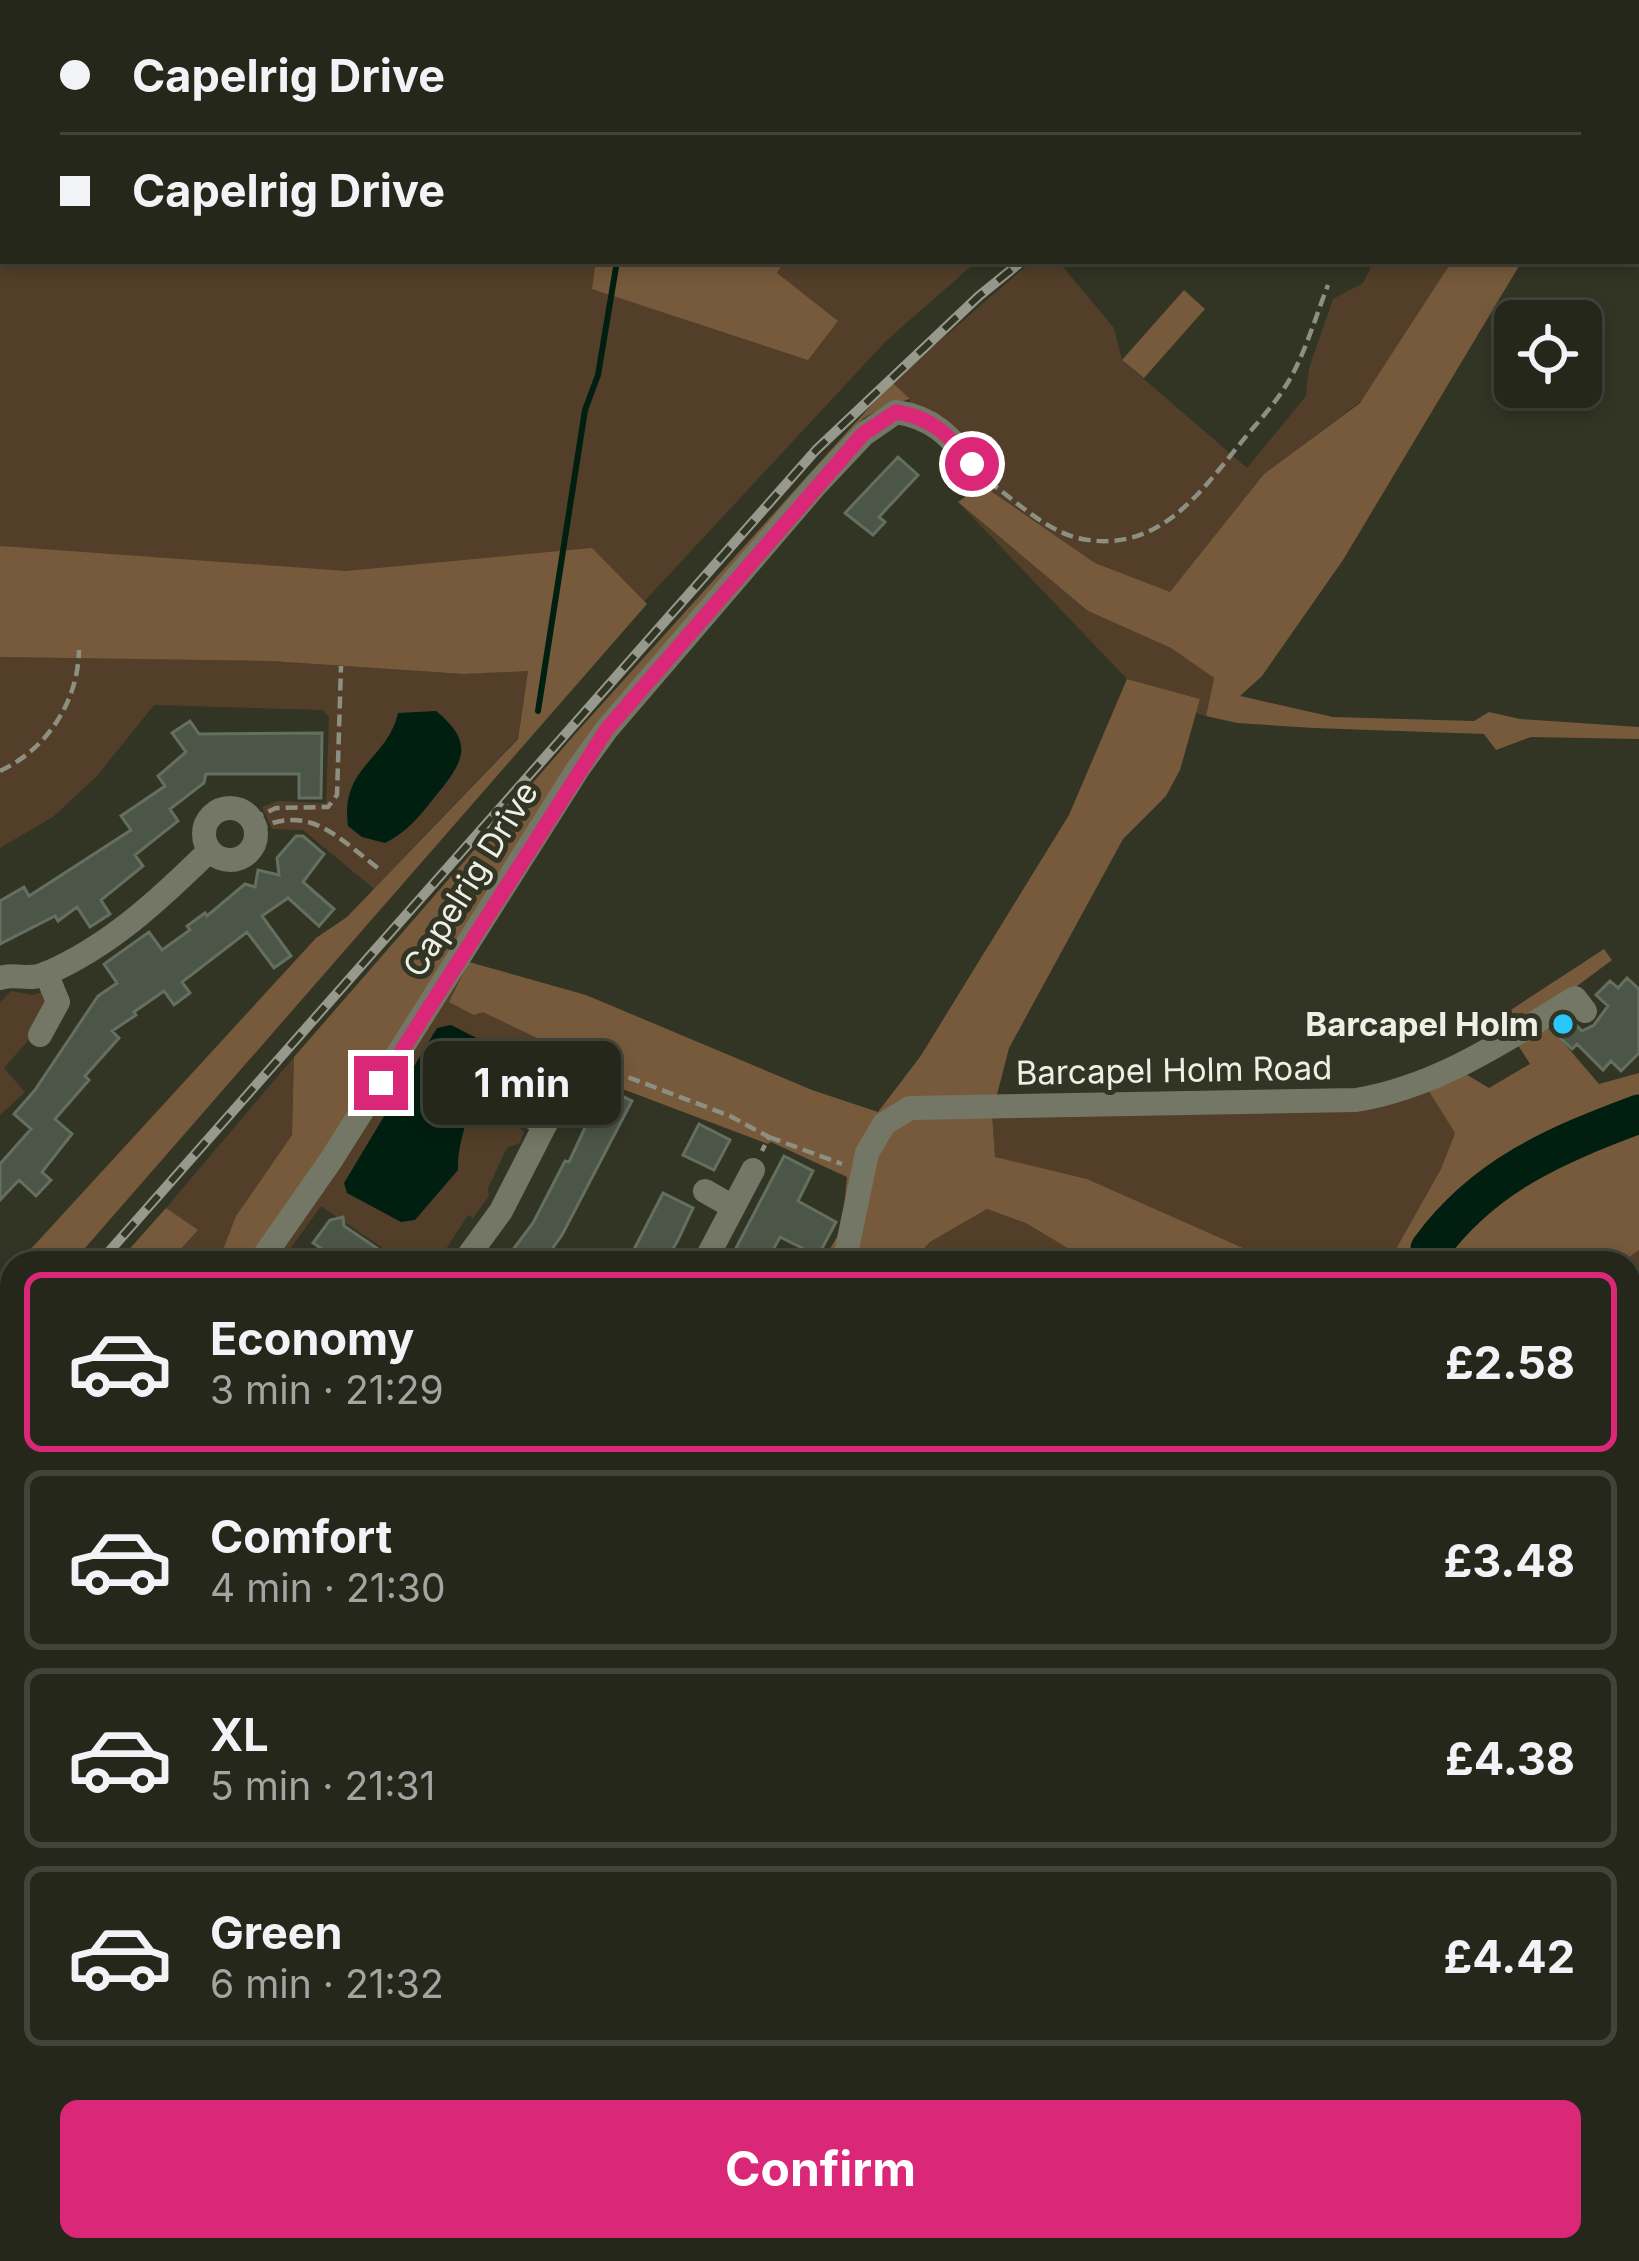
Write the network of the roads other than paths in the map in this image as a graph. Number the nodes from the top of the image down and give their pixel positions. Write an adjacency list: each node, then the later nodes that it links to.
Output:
1 (972, 464): 13 (street, Capelrig Drive)
2 (209, 851): 2 (street); 3 (street)
3 (46, 974): 4 (street); 6 (street)
4 (0, 978)
5 (1585, 1011): 16 (street, Barcapel Holm Road)
6 (40, 1035)
7 (567, 1082): 9 (street)
8 (516, 1109): 9 (street)
9 (545, 1124): 14 (street)
10 (753, 1170): 12 (street)
11 (705, 1191): 12 (street)
12 (734, 1208): 15 (street)
13 (268, 1251)
14 (472, 1251)
15 (711, 1251)
16 (847, 1251)

